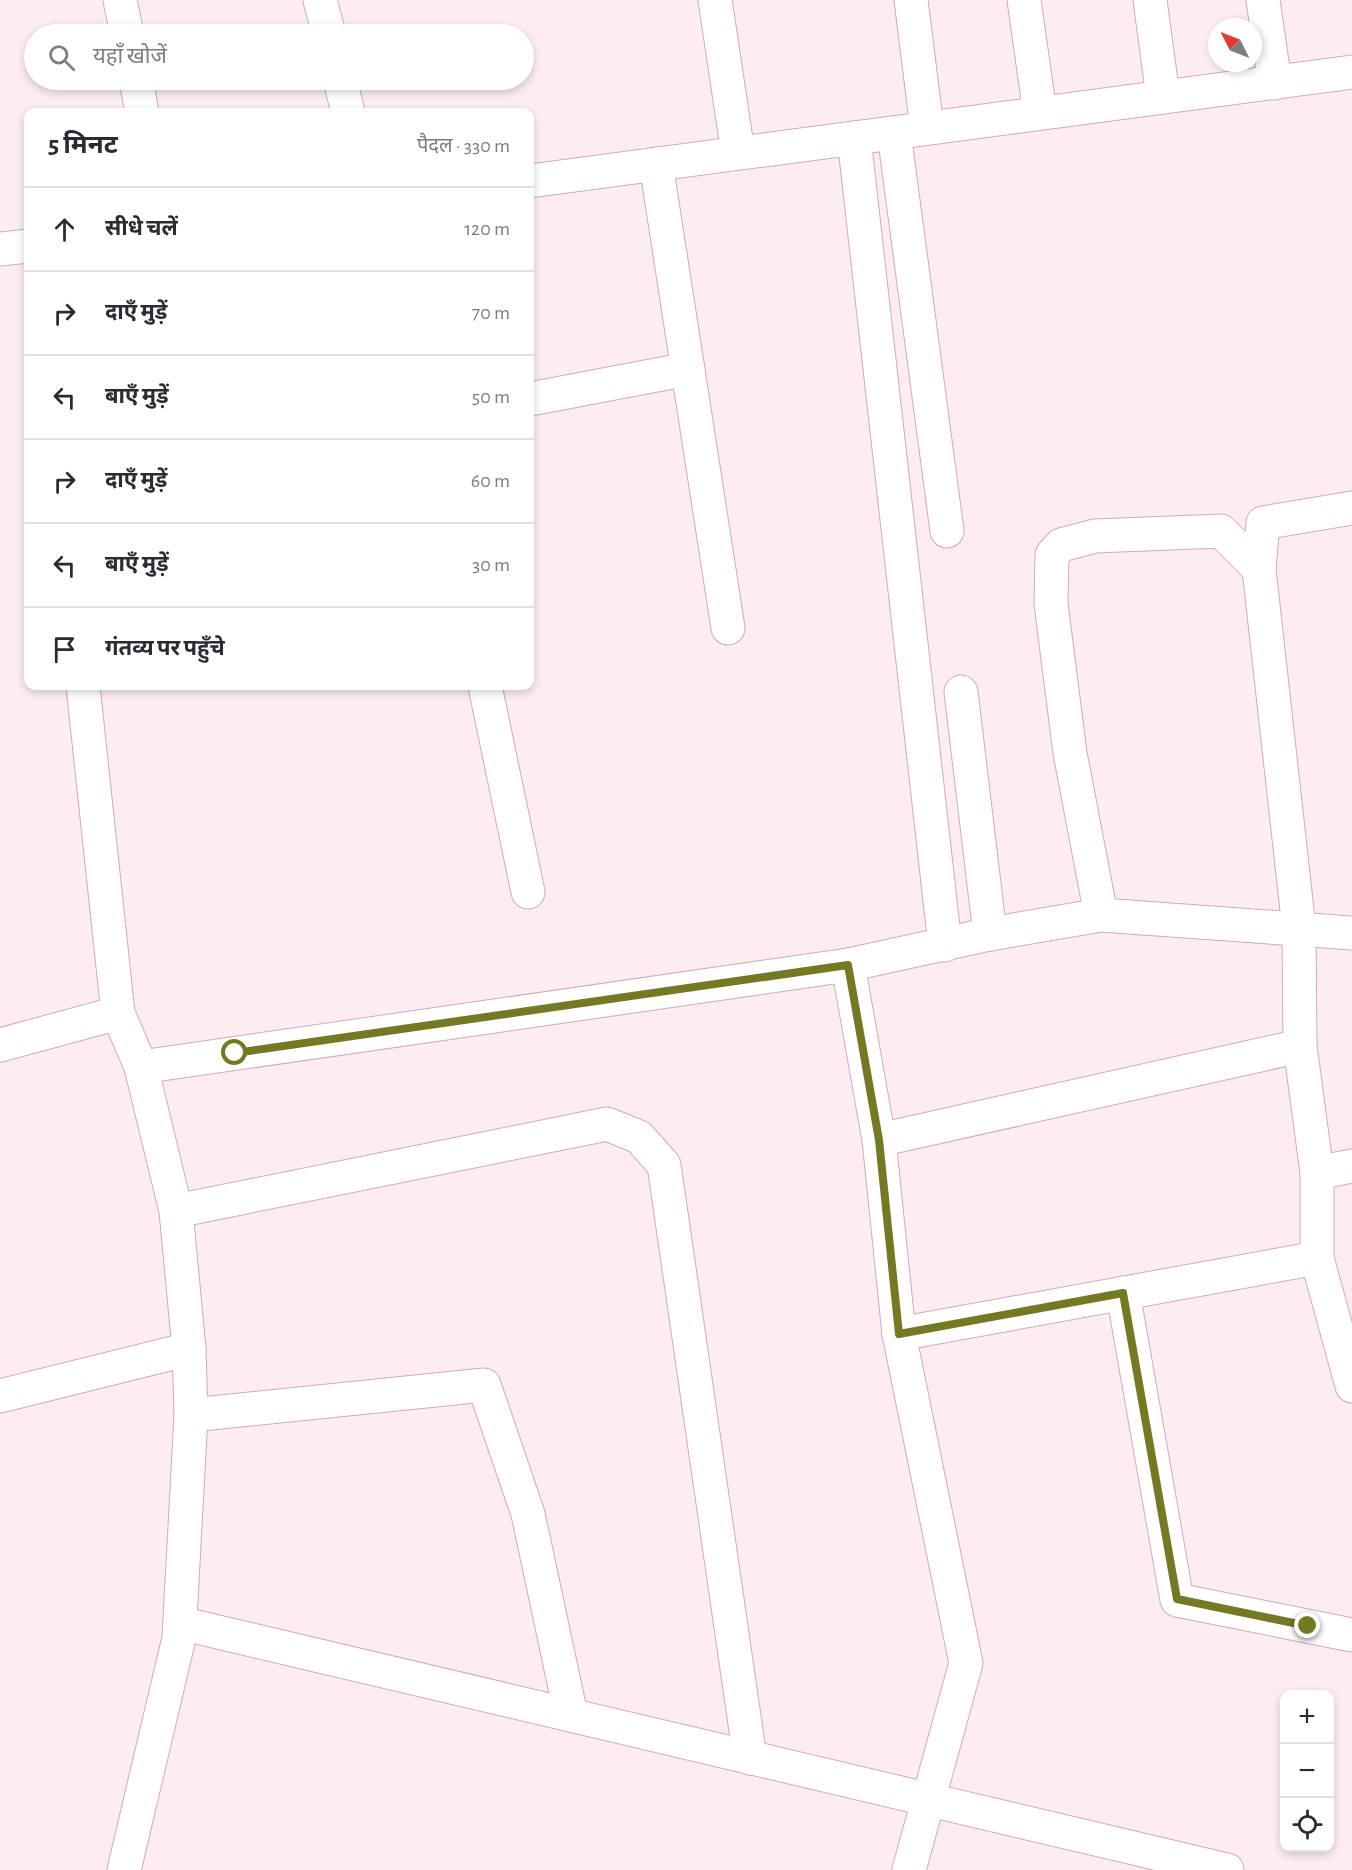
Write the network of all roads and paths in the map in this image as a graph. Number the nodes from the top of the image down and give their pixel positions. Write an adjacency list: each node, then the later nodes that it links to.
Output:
1 (120, 0): 8 (street)
2 (320, 0): 9 (street)
3 (715, 0): 21 (street)
4 (911, 0): 18 (street)
5 (1024, 0): 17 (street)
6 (1150, 0): 14 (street)
7 (1263, 0): 11 (street)
8 (125, 24)
9 (326, 24)
10 (1352, 72): 11 (street)
11 (1275, 83): 14 (street)
12 (138, 90): 15 (street)
13 (342, 90): 16 (street)
14 (1163, 97): 17 (street)
15 (141, 108)
16 (347, 108)
17 (1040, 113): 18 (street)
18 (927, 128): 19 (street)
19 (894, 132): 20 (street); 29 (street)
20 (854, 138): 21 (street); 40 (street)
21 (738, 153): 22 (street)
22 (656, 164): 23 (street); 26 (street)
23 (534, 180)
24 (24, 246): 25 (street)
25 (0, 249)
26 (688, 369): 27 (street); 31 (street)
27 (534, 398)
28 (1352, 508): 30 (street)
29 (947, 531)
30 (1259, 569): 36 (street); 37 (street)
31 (728, 628)
32 (84, 690): 42 (street)
33 (486, 690): 35 (street)
34 (961, 692): 39 (street)
35 (528, 892)
36 (1101, 915): 37 (street); 39 (street)
37 (1299, 928): 38 (street); 44 (street)
38 (1352, 933)
39 (990, 934): 40 (street)
40 (945, 945): 41 (street)
41 (848, 965): 45 (street); 46 (street)
42 (118, 1013): 43 (street); 45 (street)
43 (0, 1045)
44 (1300, 1046): 46 (street); 48 (street)
45 (141, 1066): 49 (street)
46 (879, 1140): 52 (street)
47 (1352, 1166): 48 (street)
48 (1317, 1173): 50 (street)
49 (176, 1211): 53 (street); 60 (street)
50 (1317, 1258): 51 (street); 54 (street)
51 (1123, 1293): 52 (street); 58 (street)
52 (899, 1334): 61 (street)
53 (189, 1349): 55 (street); 56 (street)
54 (1352, 1386)
55 (0, 1396)
56 (191, 1415): 57 (street); 59 (street)
57 (180, 1623): 59 (street); 63 (street)
58 (1352, 1635)
59 (571, 1715): 60 (street)
60 (750, 1758): 61 (street)
61 (927, 1799): 62 (street); 64 (street)
62 (1139, 1860): 65 (street)
63 (124, 1870)
64 (909, 1870)
65 (1227, 1870)

